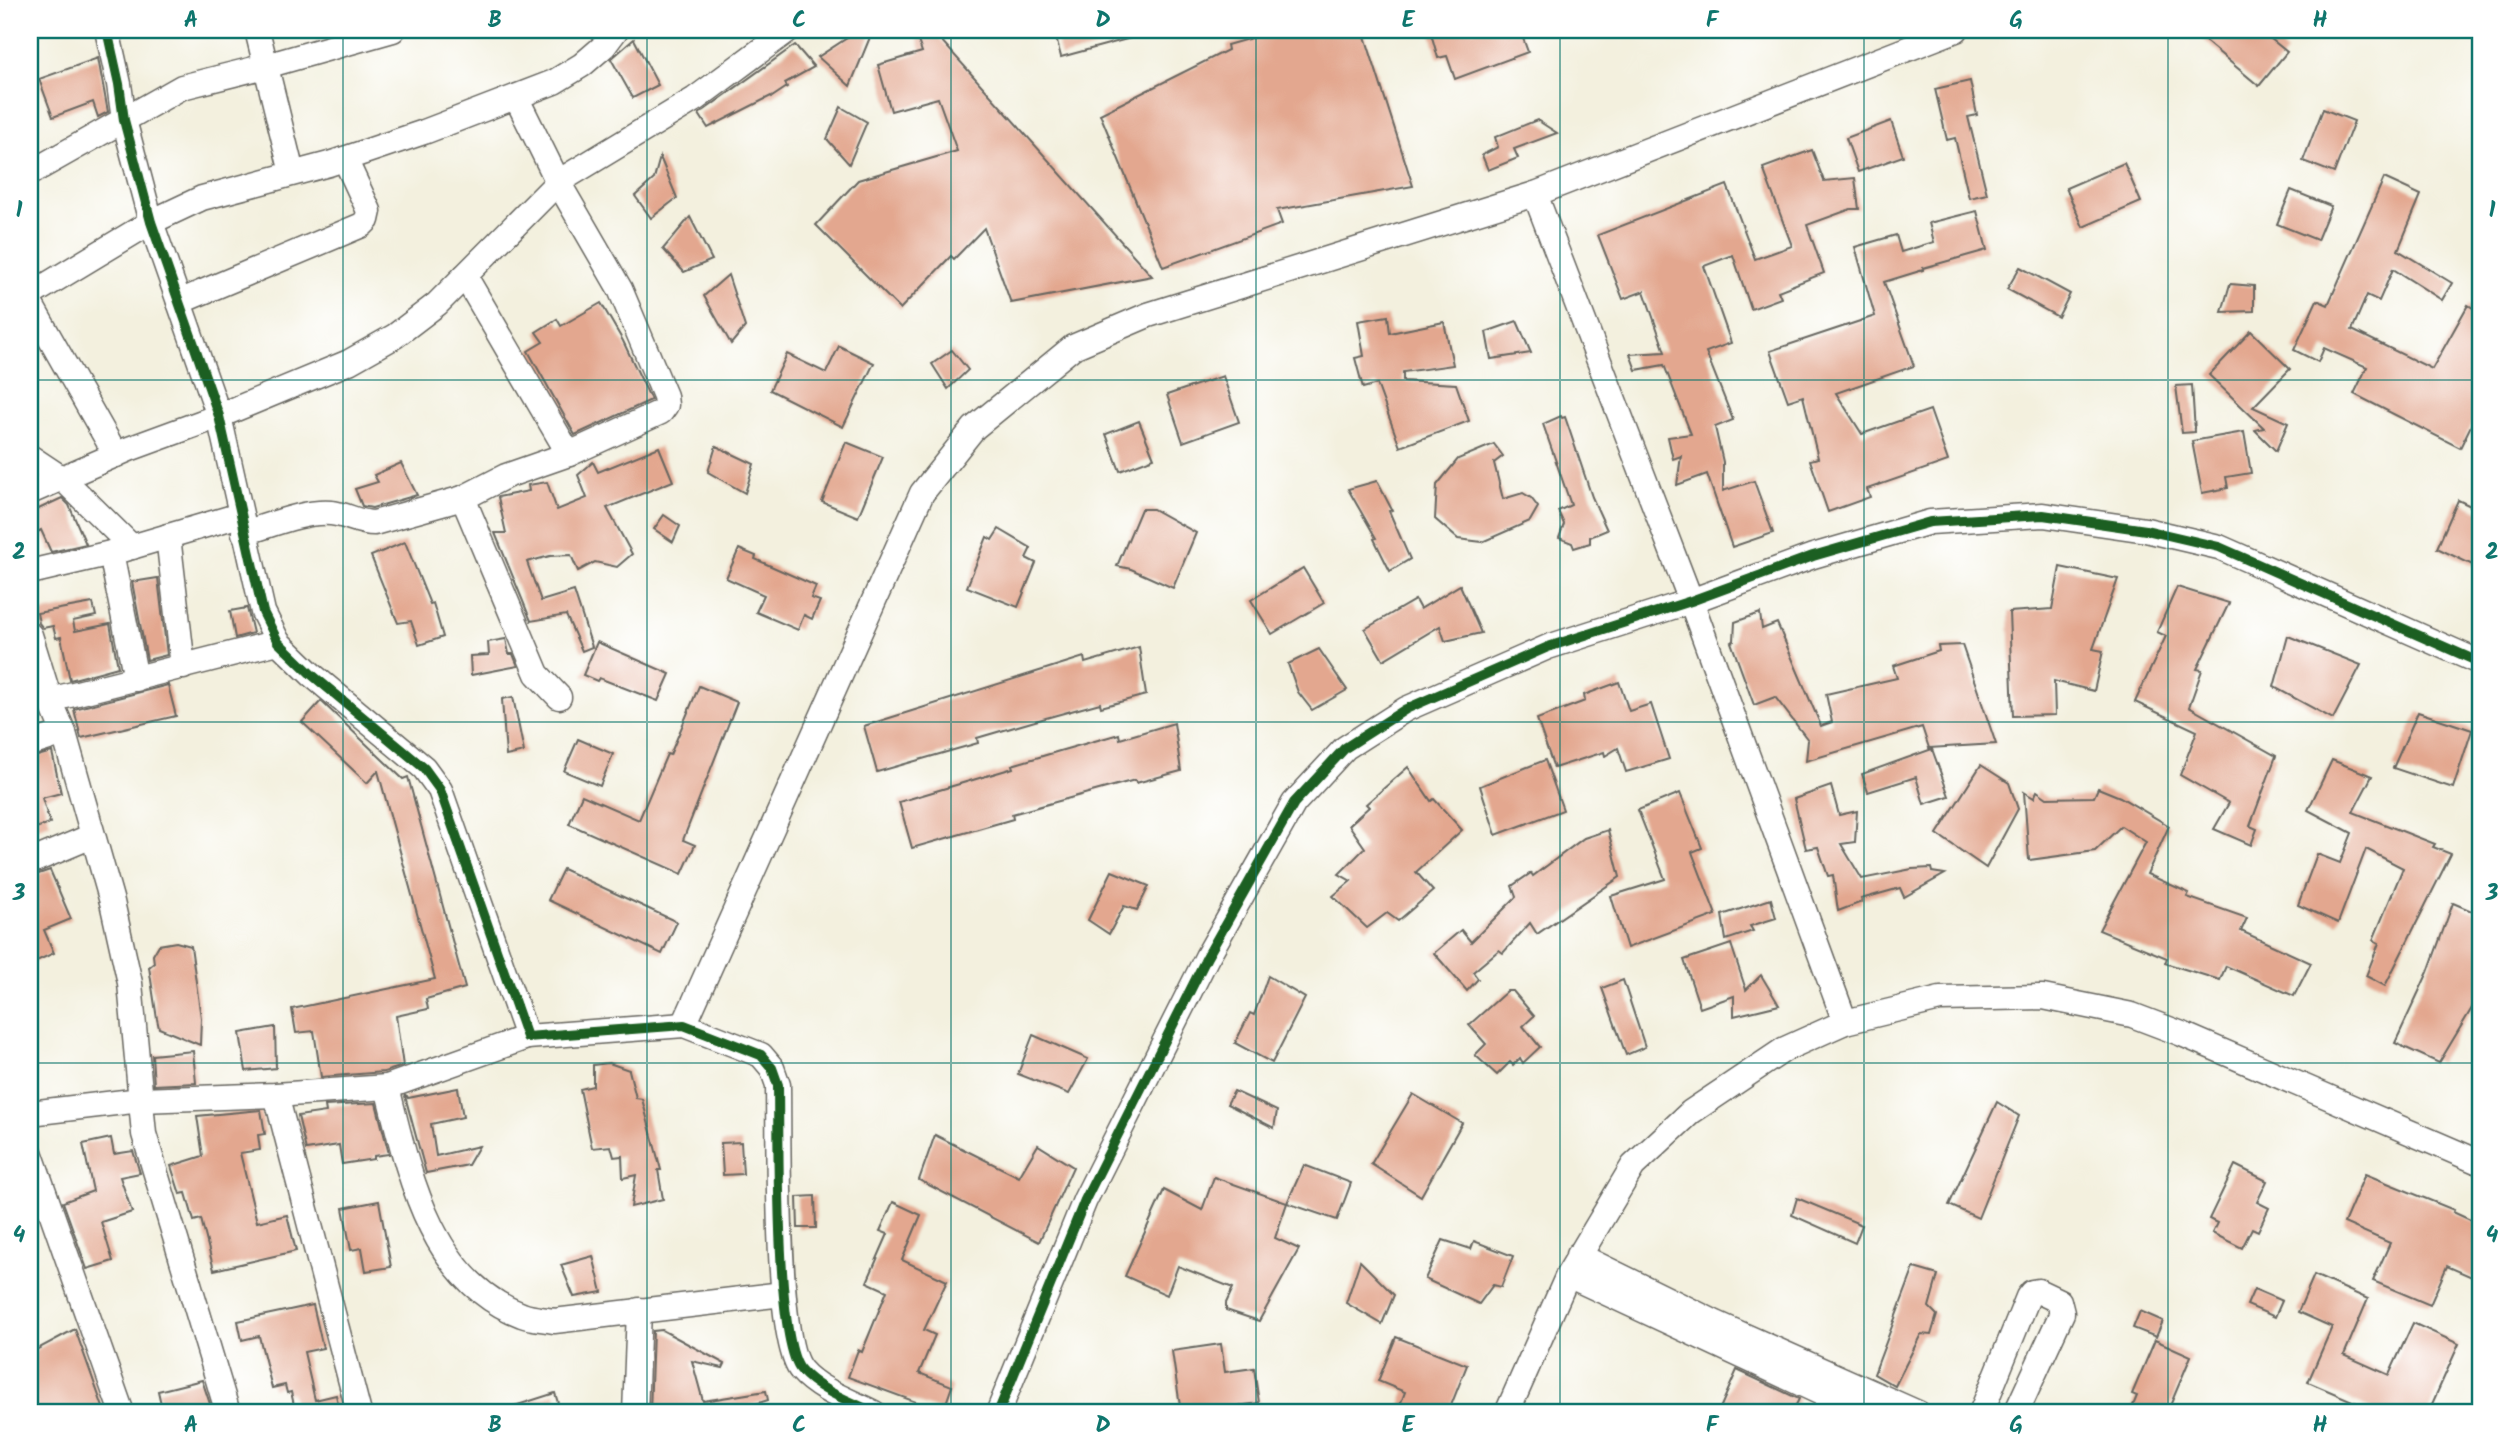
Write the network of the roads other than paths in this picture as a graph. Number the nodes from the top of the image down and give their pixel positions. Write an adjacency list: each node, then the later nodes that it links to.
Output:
1 (107, 30): 9 (street)
2 (257, 30): 7 (street)
3 (393, 30): 7 (street)
4 (616, 30): 8 (street)
5 (788, 30): 13 (street)
6 (1956, 30): 14 (street)
7 (266, 66): 9 (street); 12 (street)
8 (516, 97): 10 (street); 13 (street)
9 (124, 120): 11 (street); 15 (street)
10 (345, 159): 12 (street); 18 (street)
11 (30, 173)
12 (292, 173): 15 (street)
13 (558, 182): 16 (street); 21 (street)
14 (1535, 194): 31 (street); 44 (street)
15 (151, 222): 17 (street); 18 (street)
16 (465, 276): 20 (street); 21 (street)
17 (30, 295)
18 (179, 302): 20 (street)
19 (30, 303): 22 (street)
20 (219, 416): 22 (street); 27 (street)
21 (569, 454): 26 (street)
22 (116, 455): 24 (street)
23 (30, 457): 24 (street)
24 (63, 479): 25 (street); 29 (street)
25 (30, 492)
26 (463, 498): 27 (street); 37 (street)
27 (242, 524): 28 (street); 33 (street)
28 (168, 536): 29 (street); 35 (street)
29 (121, 550): 30 (street); 36 (street)
30 (30, 572)
31 (1691, 601): 34 (street); 43 (street); 62 (street)
32 (30, 635): 38 (street)
33 (278, 642): 35 (street); 45 (street)
34 (2481, 663)
35 (183, 667): 36 (street)
36 (136, 679): 38 (street)
37 (559, 697)
38 (50, 700): 39 (street)
39 (64, 733): 40 (street); 41 (street)
40 (30, 744)
41 (92, 836): 42 (street); 48 (street)
42 (30, 862)
43 (1845, 1022): 51 (street); 52 (street)
44 (684, 1025): 45 (street); 53 (street)
45 (527, 1037): 46 (street)
46 (387, 1087): 47 (street); 54 (street)
47 (276, 1095): 48 (street); 59 (street)
48 (141, 1100): 49 (street); 58 (street)
49 (30, 1113)
50 (30, 1152): 57 (street)
51 (2481, 1163)
52 (1573, 1265): 55 (street); 63 (street)
53 (783, 1294): 54 (street); 61 (street)
54 (639, 1310): 60 (street)
55 (1712, 1332): 56 (street); 64 (street)
56 (1904, 1410)
57 (122, 1413)
58 (228, 1413)
59 (359, 1413)
60 (635, 1413)
61 (874, 1413)
62 (998, 1413)
63 (1507, 1413)
64 (1864, 1413)
65 (1981, 1413): 66 (street)
66 (2017, 1413)

